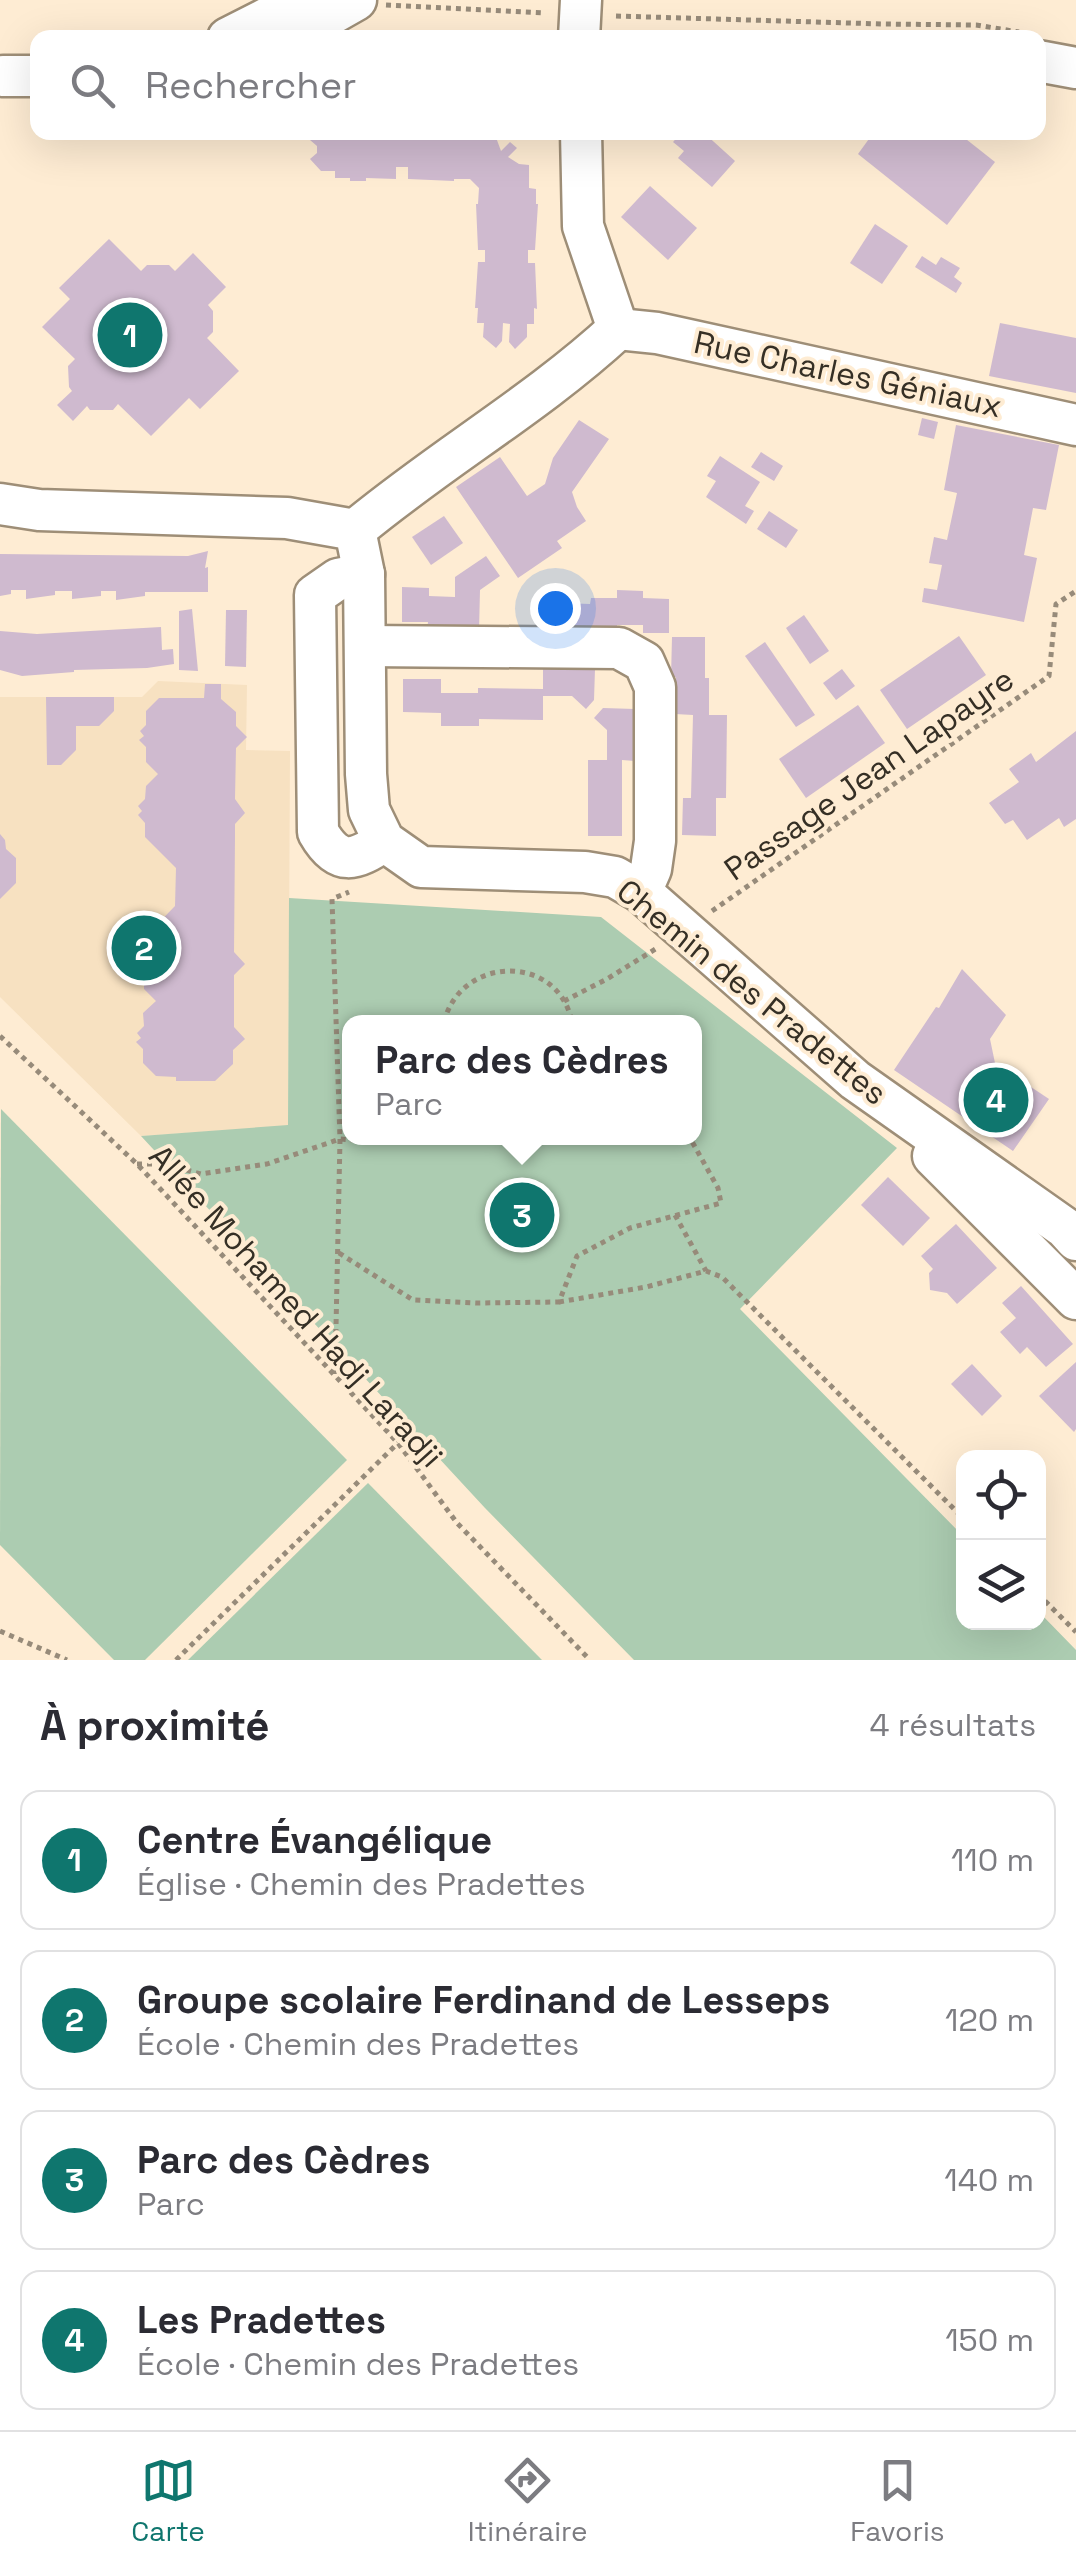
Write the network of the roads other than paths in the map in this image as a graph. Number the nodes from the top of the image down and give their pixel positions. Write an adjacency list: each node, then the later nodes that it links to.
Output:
1 (303, 0): 3 (street)
2 (370, 2): 4 (street)
3 (244, 30)
4 (306, 30)
5 (1046, 54): 6 (street)
6 (1076, 68)
7 (581, 140): 8 (street)
8 (618, 329): 9 (street, Rue Charles Géniaux); 11 (street)
9 (1076, 424)
10 (0, 504): 11 (street)
11 (355, 530): 12 (street)
12 (364, 574): 13 (street); 14 (street)
13 (366, 646): 14 (street); 15 (street)
14 (384, 841): 15 (street, Chemin des Pradettes)
15 (641, 892): 16 (street, Chemin des Pradettes)
16 (900, 1113): 17 (street, Chemin des Pradettes); 18 (street, Chemin des Pradettes)
17 (1076, 1240)
18 (1076, 1299)

